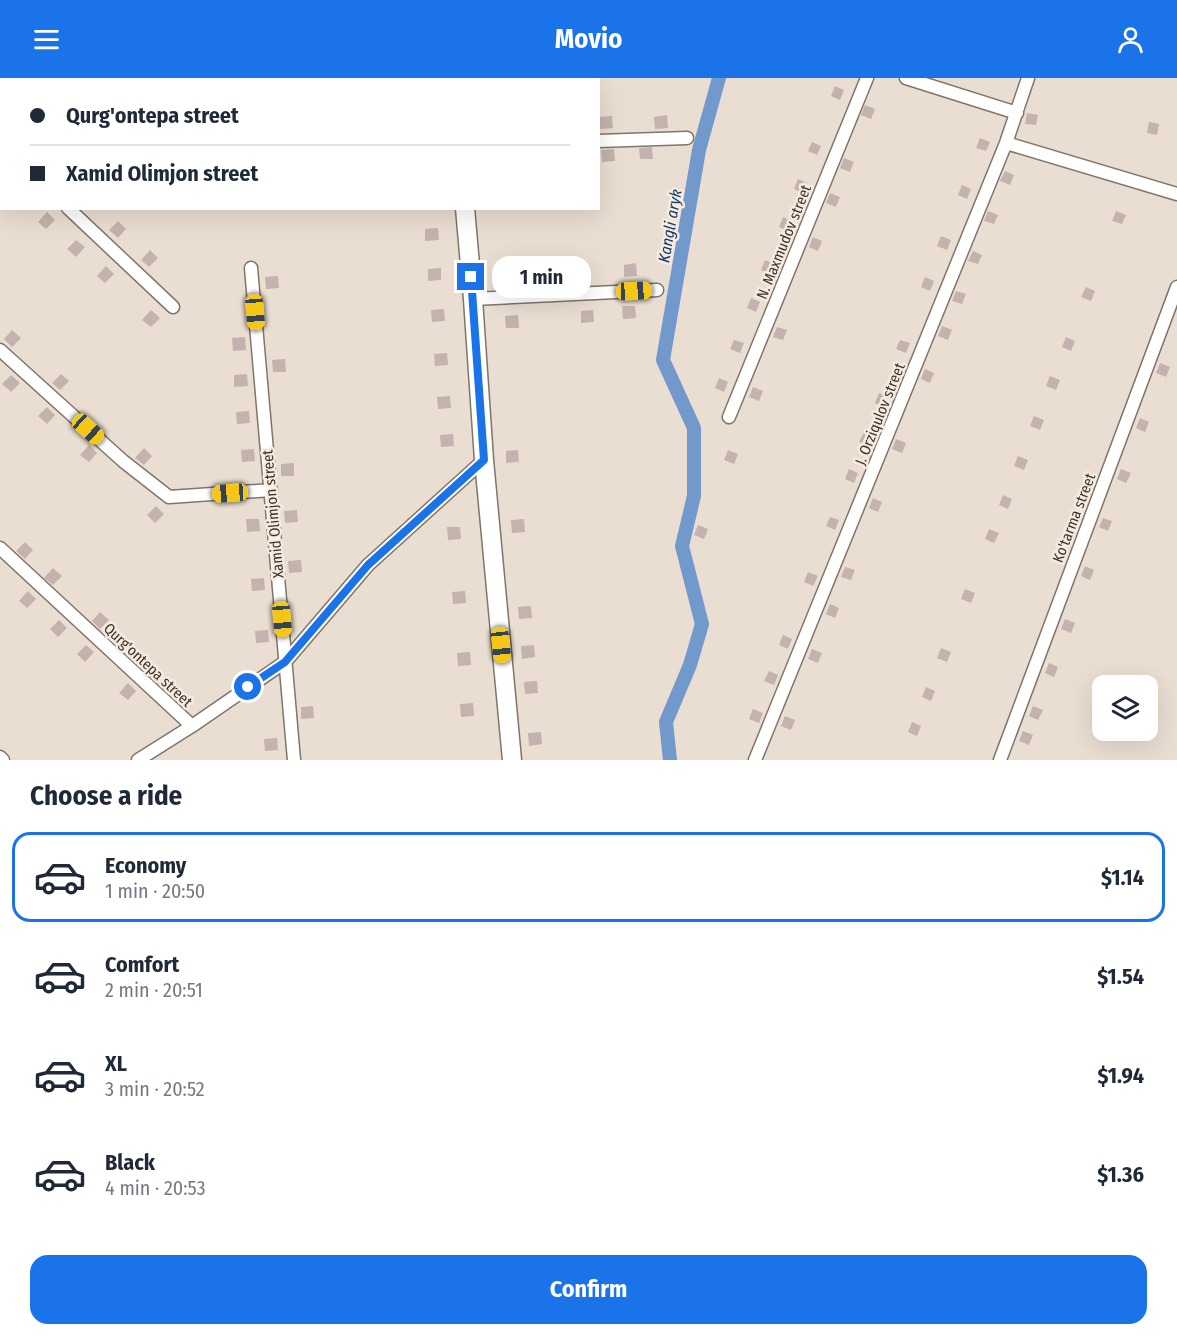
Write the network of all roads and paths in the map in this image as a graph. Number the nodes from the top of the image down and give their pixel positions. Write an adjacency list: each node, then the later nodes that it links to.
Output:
1 (867, 78): 17 (street, N. Maxmudov street)
2 (906, 78): 4 (street)
3 (1028, 78): 4 (street, J. Orziqulov street)
4 (1017, 113): 7 (street, J. Orziqulov street)
5 (687, 138): 6 (street)
6 (600, 141)
7 (1006, 143): 8 (street); 26 (street, J. Orziqulov street)
8 (1177, 194)
9 (70, 210): 15 (street)
10 (465, 210): 14 (main road)
11 (251, 267): 19 (street, Xamid Olimjon street)
12 (1177, 287): 27 (street, Ko'tarma street)
13 (657, 290): 14 (street)
14 (473, 299): 18 (main road)
15 (173, 307)
16 (0, 350): 19 (street)
17 (729, 417)
18 (484, 460): 21 (street, Qurg'ontepa street); 25 (main road)
19 (271, 490): 21 (street, Xamid Olimjon street)
20 (0, 548): 22 (street, Qurg'ontepa street)
21 (285, 662): 22 (street, Qurg'ontepa street); 24 (street, Xamid Olimjon street)
22 (192, 726): 23 (street)
23 (138, 760)
24 (294, 760)
25 (512, 760)
26 (755, 760)
27 (1000, 760)

